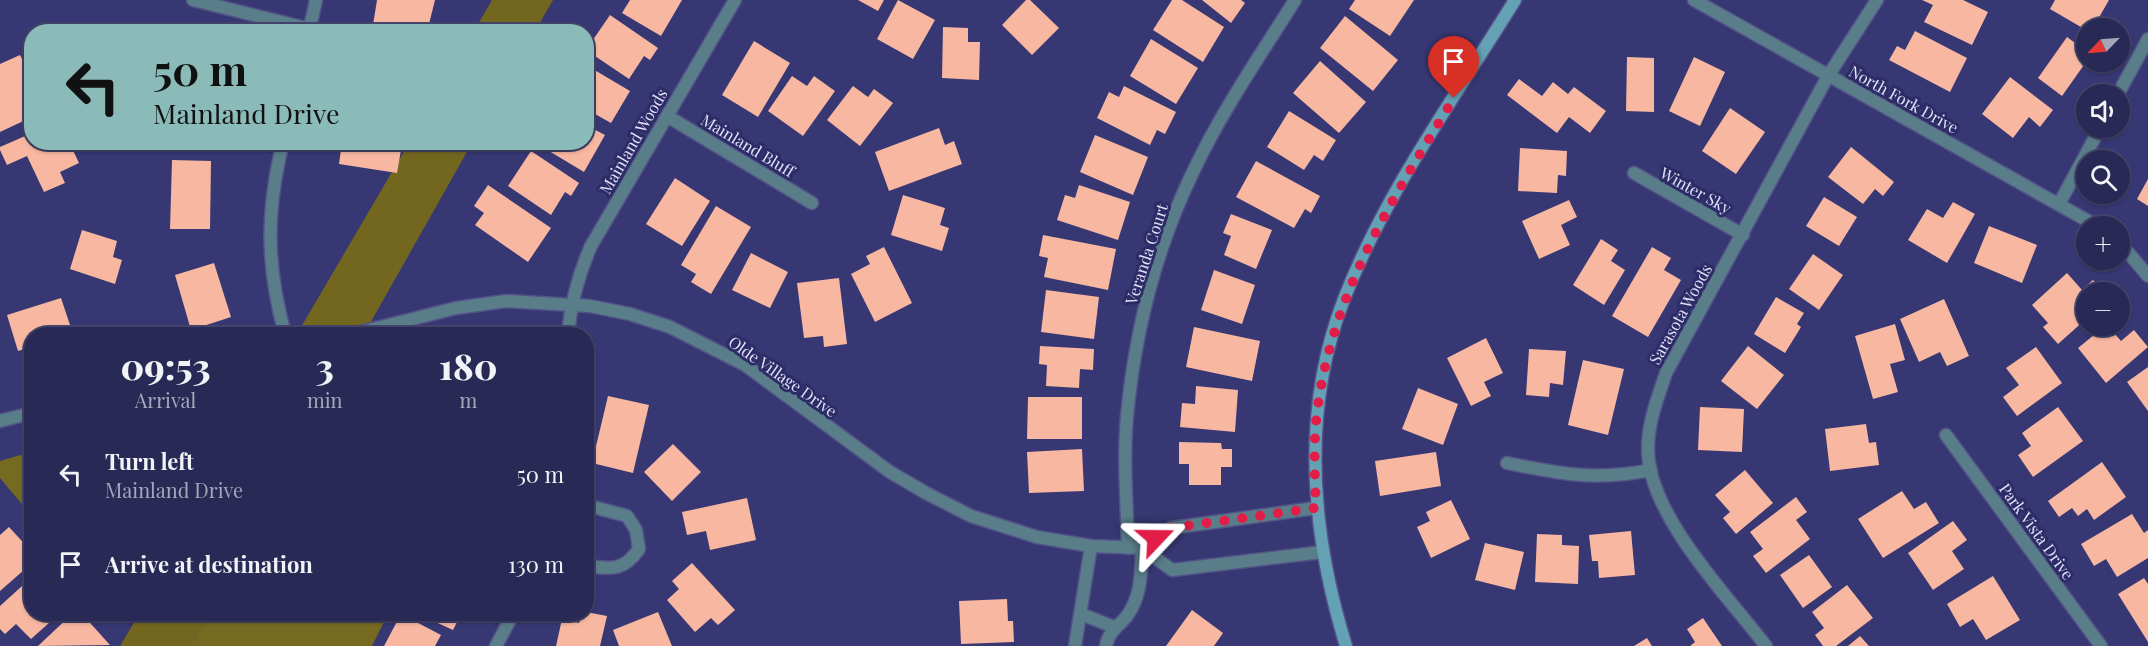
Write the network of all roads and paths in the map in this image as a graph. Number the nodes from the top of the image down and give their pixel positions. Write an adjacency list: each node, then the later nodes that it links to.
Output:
1 (193, 0): 8 (street)
2 (316, 0): 9 (street)
3 (735, 0): 13 (street, Mainland Woods)
4 (1295, 0): 35 (street, Veranda Court)
5 (1515, 0): 33 (main road)
6 (1694, 0): 11 (street, North Fork Drive)
7 (1877, 0): 11 (street, Sarasota Woods)
8 (287, 24)
9 (311, 24)
10 (2148, 39): 12 (street)
11 (1828, 76): 18 (street, North Fork Drive); 20 (street, Sarasota Woods)
12 (2123, 84)
13 (667, 116): 17 (street, Mainland Bluff); 23 (street, Mainland Woods)
14 (2095, 138): 18 (street)
15 (281, 150): 24 (street)
16 (1634, 174): 20 (street, Winter Sky)
17 (812, 203)
18 (2059, 204): 19 (street, North Fork Drive)
19 (2080, 216)
20 (1743, 235): 31 (street, Sarasota Woods)
21 (2130, 255): 22 (street)
22 (2148, 276)
23 (571, 304): 25 (street, Olde Village Drive); 26 (street, Mainland Woods); 34 (street, Olde Village Drive)
24 (284, 327)
25 (381, 327)
26 (569, 327)
27 (24, 415): 28 (street)
28 (0, 422)
29 (1947, 435): 47 (street, Park Vista Drive)
30 (1507, 463): 31 (street)
31 (1651, 470): 46 (street, Sarasota Woods)
32 (594, 507): 38 (street)
33 (1316, 508): 36 (street); 37 (main road)
34 (1091, 546): 35 (street, Olde Village Drive); 39 (street)
35 (1128, 548): 36 (street, Olde Village Drive)
36 (1142, 548): 37 (street); 41 (street)
37 (1322, 552): 45 (main road)
38 (594, 567)
39 (1081, 614): 41 (street); 43 (street)
40 (509, 621): 42 (street)
41 (1114, 627): 44 (street)
42 (496, 646)
43 (1075, 646)
44 (1106, 646)
45 (1346, 646)
46 (1766, 646)
47 (2101, 646)

